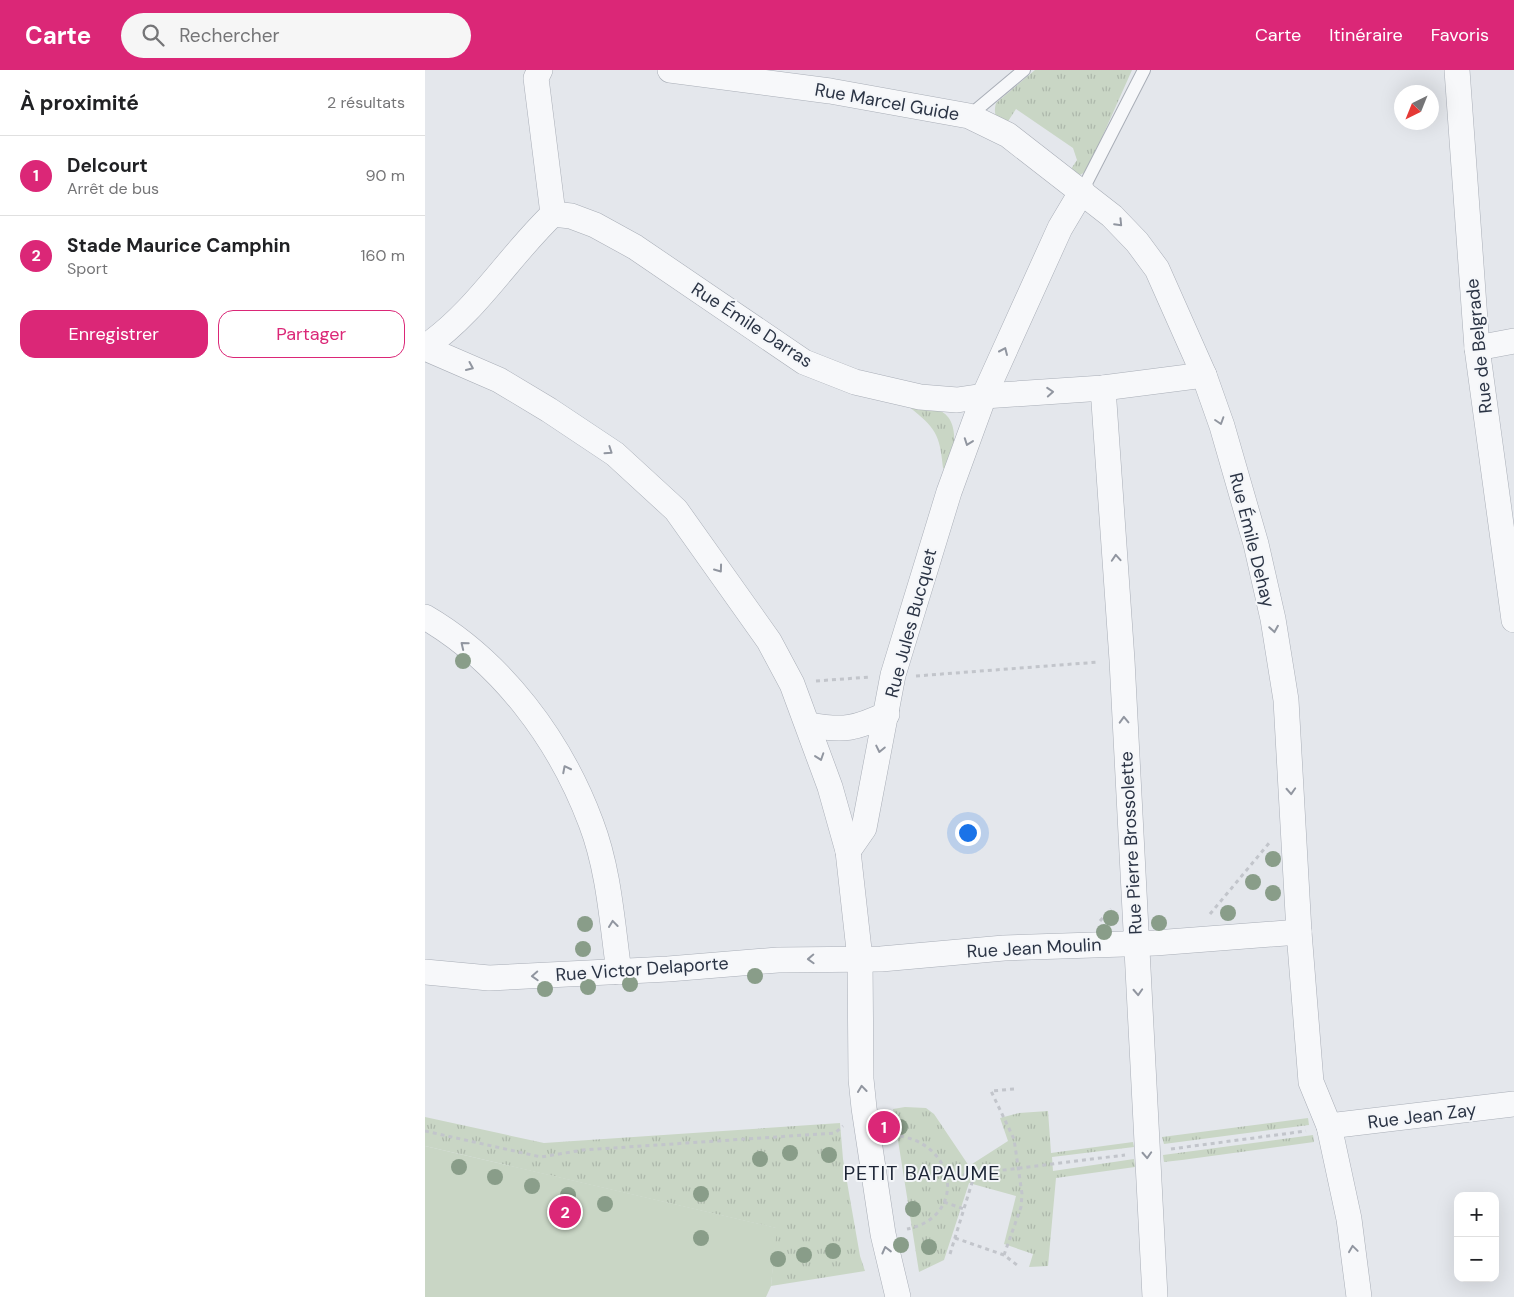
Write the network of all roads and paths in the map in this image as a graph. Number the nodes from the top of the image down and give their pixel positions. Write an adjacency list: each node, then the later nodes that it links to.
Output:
1 (540, 70): 9 (street)
2 (670, 70): 6 (street, Rue Marcel Guide)
3 (1024, 70): 7 (lane)
4 (1144, 70): 8 (lane)
5 (1457, 70): 12 (street, Rue de Belgrade)
6 (828, 80): 7 (street, Rue Marcel Guide)
7 (969, 116): 8 (street, Rue Marcel Guide)
8 (1082, 191): 13 (street, Rue Émile Dehay, one-way to 13); 15 (street, Rue Jules Bucquet, one-way to 8)
9 (553, 214): 11 (street); 15 (street, Rue Émile Darras)
10 (1514, 341): 12 (street)
11 (425, 347): 20 (street, one-way to 20)
12 (1477, 348): 17 (street, Rue de Belgrade)
13 (1204, 375): 14 (street, Rue Émile Darras); 23 (street, Rue Émile Dehay, one-way to 23)
14 (1103, 388): 15 (street, Rue Émile Darras, one-way to 14); 18 (street, Rue Pierre Brossolette, one-way to 14)
15 (984, 396): 19 (street, Rue Jules Bucquet, one-way to 19)
16 (425, 617): 32 (street, one-way to 16)
17 (1514, 620)
18 (1122, 660): 19 (path); 25 (street, Rue Pierre Brossolette, one-way to 18)
19 (893, 675): 20 (path); 21 (street, Rue Jules Bucquet)
20 (792, 684): 22 (street)
21 (887, 714): 22 (street); 24 (street, Rue Jules Bucquet, one-way to 24)
22 (809, 725): 24 (street, one-way to 24)
23 (1293, 827): 26 (street, Rue Émile Dehay); 27 (path)
24 (848, 851): 30 (street)
25 (1133, 896): 28 (street, Rue Pierre Brossolette); 29 (path)
26 (1299, 932): 27 (street, Rue Jean Moulin); 37 (street, Rue Émile Dehay)
27 (1188, 940): 28 (street, Rue Jean Moulin)
28 (1136, 944): 29 (street, Rue Jean Moulin); 48 (street, Rue Pierre Brossolette, one-way to 48)
29 (1079, 945): 30 (street, Rue Jean Moulin)
30 (860, 959): 32 (street, Rue Victor Delaporte, one-way to 32); 35 (street, one-way to 30)
31 (425, 972): 32 (street, Rue Victor Delaporte, one-way to 31)
32 (619, 972)
33 (1014, 1089): 45 (path)
34 (1514, 1104): 37 (street, Rue Jean Zay)
35 (864, 1108): 38 (path); 42 (street)
36 (890, 1126): 40 (path)
37 (1329, 1126): 49 (street, Rue Émile Dehay, one-way to 37)
38 (425, 1132)
39 (975, 1173): 41 (path)
40 (944, 1202): 41 (path); 42 (path)
41 (964, 1209): 43 (path)
42 (883, 1234): 47 (street, one-way to 42)
43 (955, 1238): 44 (path); 45 (path)
44 (950, 1254)
45 (1004, 1255): 46 (path)
46 (1017, 1264)
47 (898, 1297)
48 (1155, 1297)
49 (1359, 1297)

